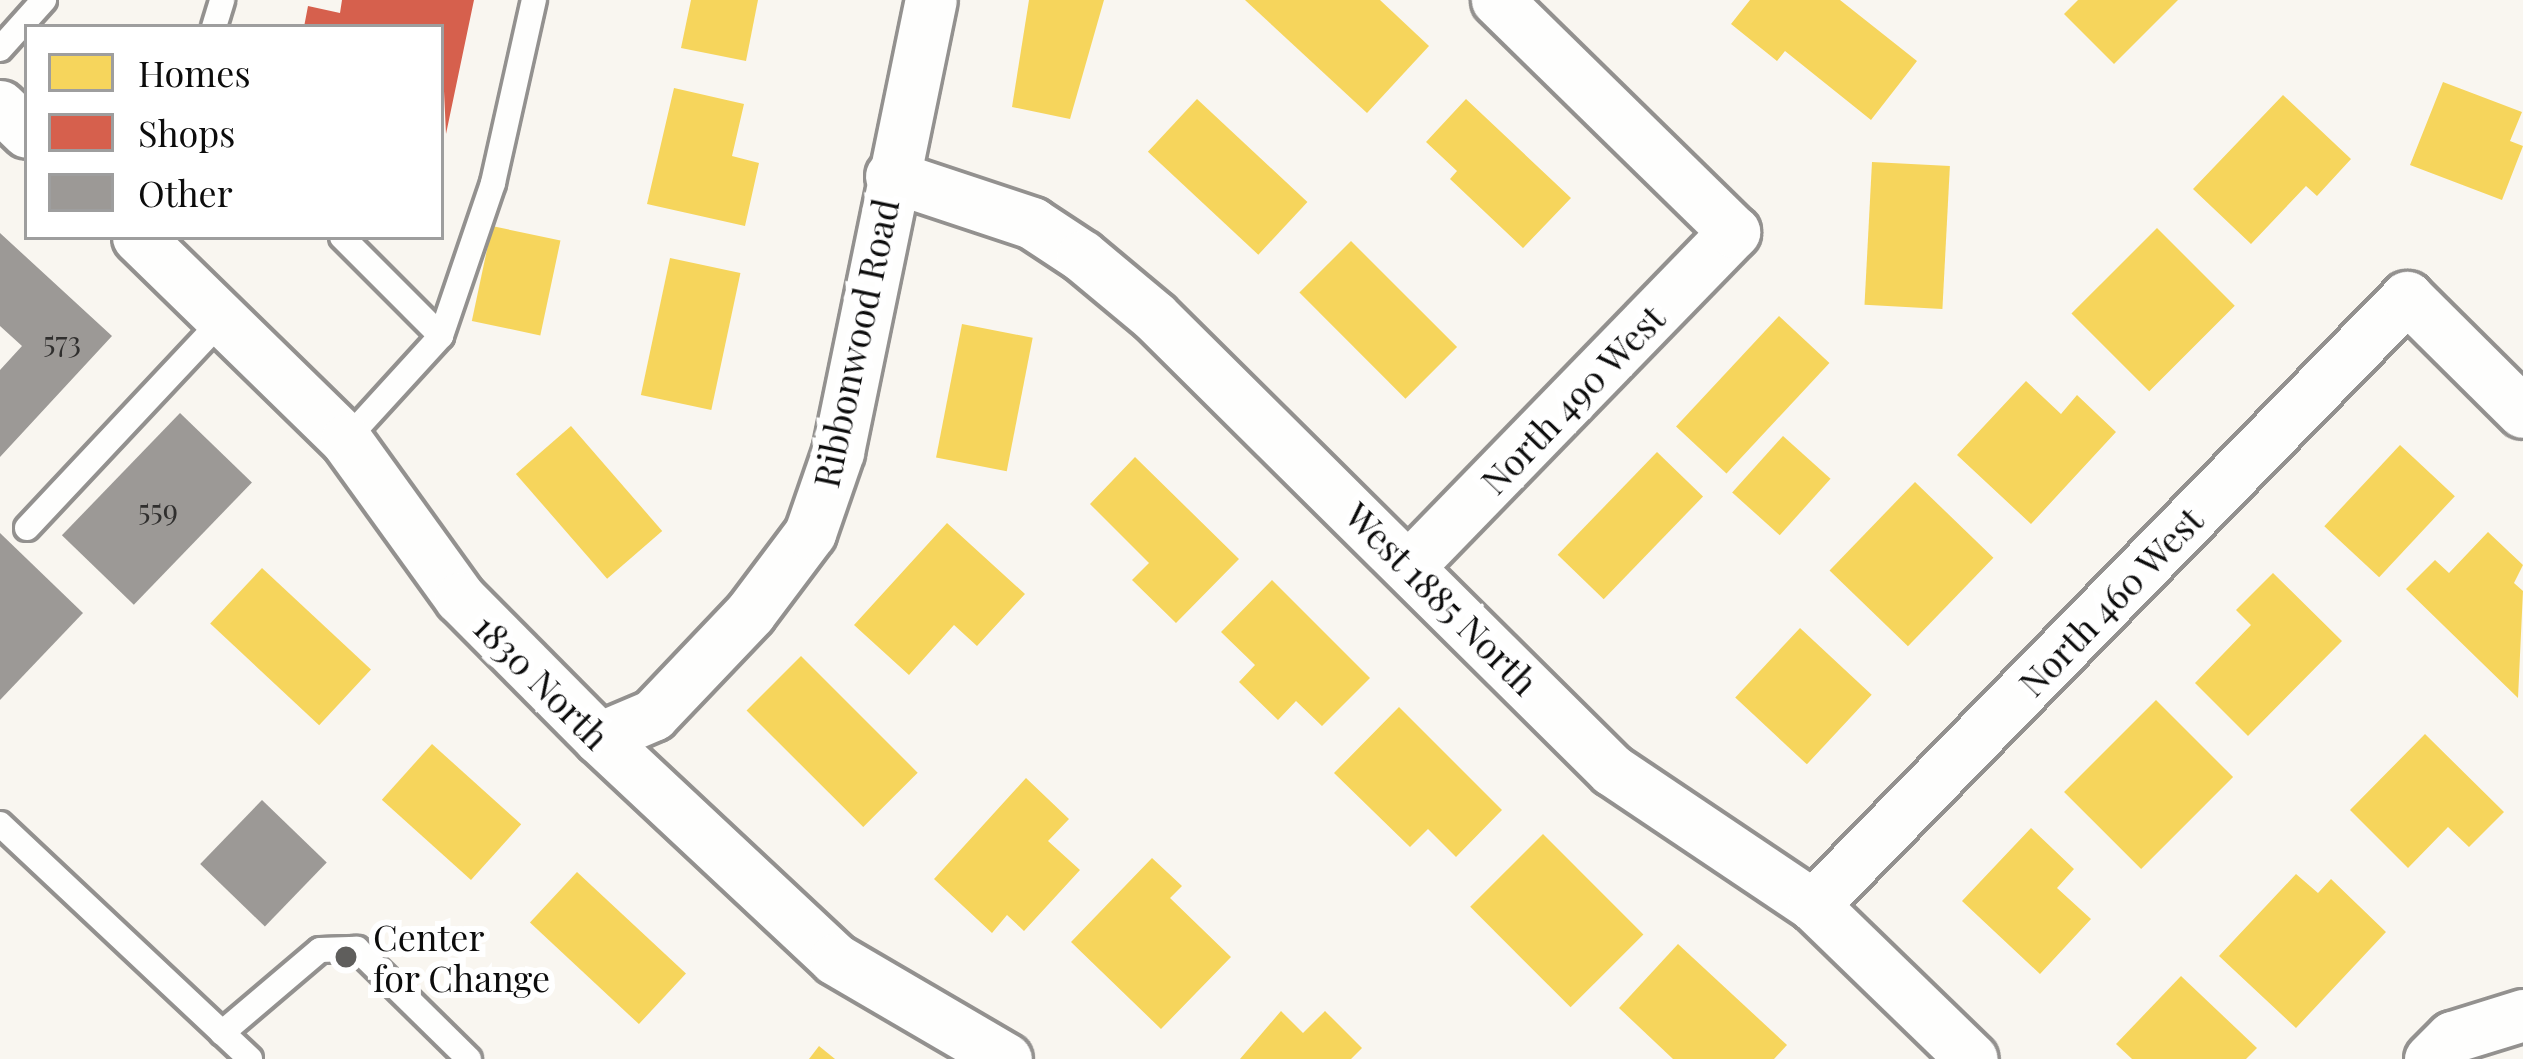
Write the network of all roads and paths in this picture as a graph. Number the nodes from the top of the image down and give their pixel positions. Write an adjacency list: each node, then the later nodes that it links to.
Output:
1 (44, 0): 5 (lane)
2 (534, 0): 12 (lane)
3 (931, 0): 8 (street, Ribbonwood Road)
4 (1497, 0): 16 (street, North 490 West)
5 (0, 49)
6 (0, 106): 7 (street)
7 (24, 129)
8 (891, 176): 16 (street, West 1885 North); 17 (street, Ribbonwood Road)
9 (141, 240): 11 (street, 1830 North)
10 (346, 240): 12 (lane)
11 (224, 318): 14 (street, 1830 North); 15 (lane)
12 (441, 336): 14 (lane)
13 (2523, 412): 19 (street, North 460 West)
14 (346, 440): 17 (street, 1830 North)
15 (27, 528)
16 (1410, 565): 19 (street, West 1885 North)
17 (599, 738): 24 (street, 1830 North)
18 (0, 824): 21 (lane)
19 (1813, 905): 25 (street, West 1885 North)
20 (2523, 1015): 26 (street)
21 (222, 1033): 22 (lane); 23 (lane)
22 (250, 1059)
23 (469, 1059)
24 (1006, 1059)
25 (1972, 1059)
26 (2430, 1059)

